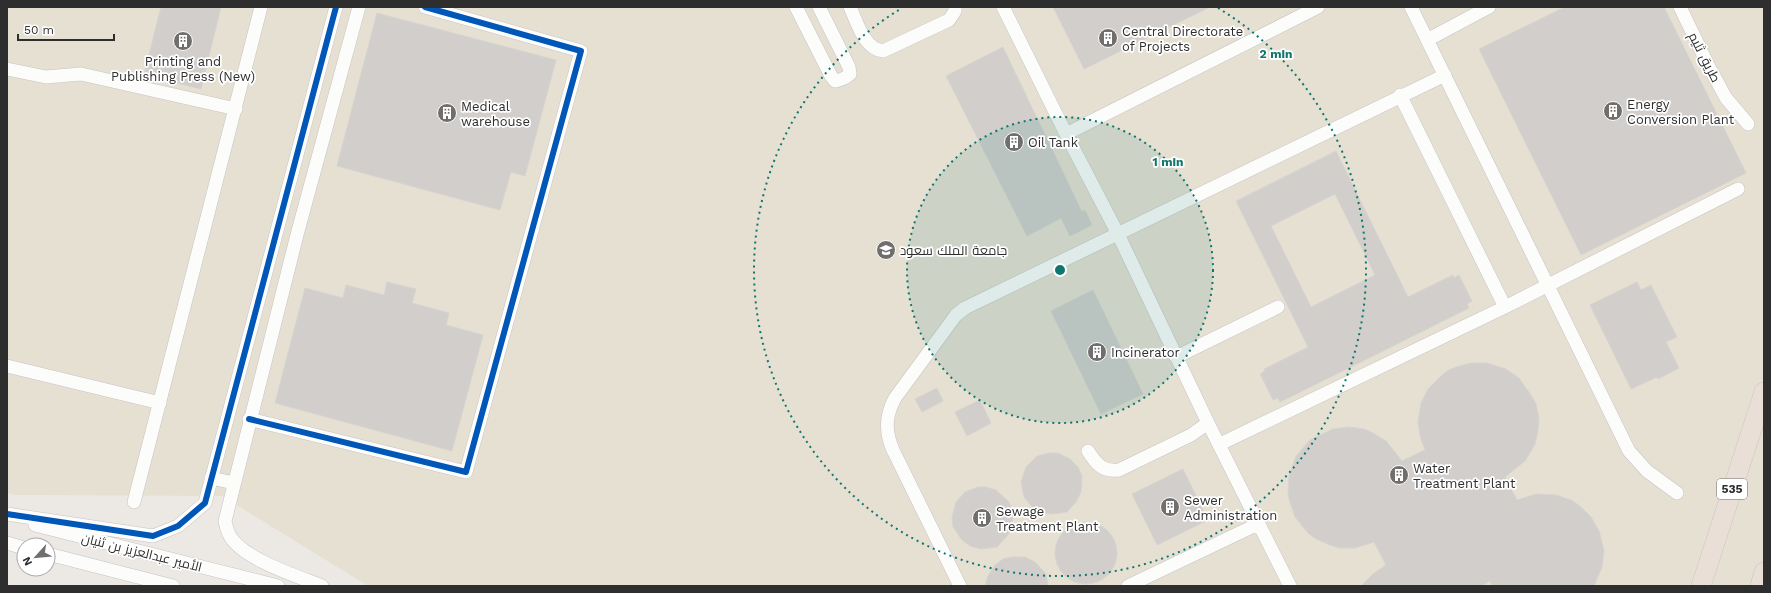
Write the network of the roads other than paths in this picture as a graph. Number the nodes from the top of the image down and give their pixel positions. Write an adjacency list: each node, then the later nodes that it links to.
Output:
1 (261, 7): 18 (street)
2 (336, 7): 22 (street)
3 (359, 7): 23 (street)
4 (425, 7): 32 (street)
5 (796, 7): 6 (street)
6 (819, 7)
7 (850, 7): 8 (street)
8 (955, 7)
9 (1003, 7): 20 (street)
10 (1318, 7): 20 (street)
11 (1411, 7): 14 (street)
12 (1489, 7): 14 (street)
13 (1680, 7): 19 (street, طريق ثليم)
14 (1428, 40): 16 (street)
15 (7, 69): 18 (street)
16 (1445, 75): 17 (street); 25 (street)
17 (1400, 95): 24 (street); 27 (street)
18 (236, 109): 31 (street)
19 (1748, 124)
20 (1066, 134): 24 (street)
21 (1738, 190): 25 (street)
22 (277, 225): 23 (street); 36 (street)
23 (298, 231): 32 (street)
24 (1118, 234): 28 (street); 48 (street)
25 (1549, 285): 27 (street); 38 (street)
26 (1278, 307): 28 (street)
27 (1505, 307): 34 (street)
28 (1176, 357): 33 (street)
29 (7, 366): 31 (street)
30 (1764, 392): 51 (highway, 535)
31 (160, 403): 39 (street)
32 (249, 419): 37 (street)
33 (1208, 422): 34 (street); 35 (street)
34 (1220, 444): 42 (street)
35 (1088, 451)
36 (211, 478): 37 (street); 40 (street)
37 (234, 483): 47 (street)
38 (1677, 493)
39 (134, 502)
40 (7, 514)
41 (7, 518): 46 (street, الأمير عبدالعزيز بن ثنيان)
42 (1258, 524): 49 (street); 50 (street)
43 (56, 556): 45 (street, الأمير عبدالعزيز بن ثنيان)
44 (1764, 572): 52 (highway)
45 (172, 586)
46 (278, 586)
47 (322, 586)
48 (960, 586)
49 (1128, 586)
50 (1290, 586)
51 (1701, 586)
52 (1760, 586)

